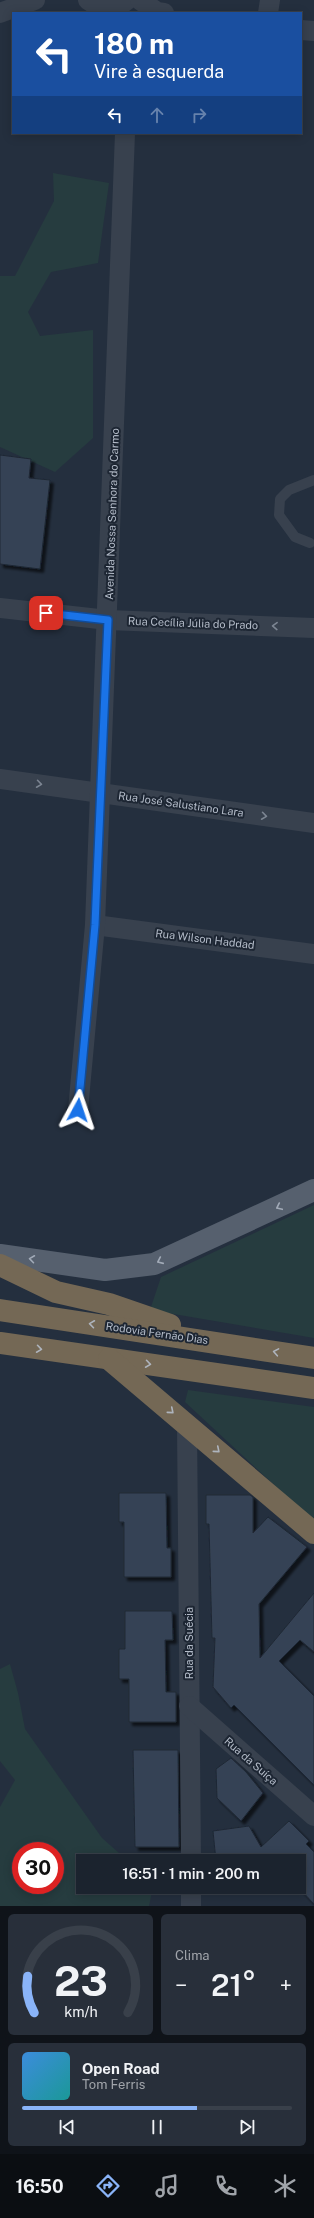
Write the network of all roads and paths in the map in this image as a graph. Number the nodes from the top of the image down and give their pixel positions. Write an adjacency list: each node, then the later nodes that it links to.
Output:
1 (36, 0): 5 (street)
2 (88, 0): 4 (street)
3 (270, 0): 7 (street)
4 (130, 4): 6 (street)
5 (0, 12)
6 (157, 12)
7 (268, 12)
8 (302, 30): 9 (street)
9 (314, 31)
10 (125, 134): 14 (street, Avenida Nossa Senhora do Carmo)
11 (314, 480): 12 (lane)
12 (310, 543)
13 (0, 608): 14 (street, Rua Cecília Júlia do Prado)
14 (108, 620): 15 (street, Rua Cecília Júlia do Prado, one-way to 14); 17 (street, Avenida Nossa Senhora do Carmo)
15 (314, 628)
16 (0, 779): 17 (street, Rua José Salustiano Lara, one-way to 17)
17 (100, 793): 18 (street, Rua José Salustiano Lara, one-way to 18); 19 (street, Avenida Nossa Senhora do Carmo)
18 (314, 823)
19 (95, 925): 20 (street, Rua Wilson Haddad); 21 (street, Avenida Nossa Senhora do Carmo)
20 (314, 954)
21 (78, 1110)
22 (314, 1190): 23 (main road, one-way to 23)
23 (0, 1254)
24 (0, 1264): 27 (highway)
25 (0, 1310): 27 (highway, Rodovia Fernão Dias, one-way to 25)
26 (0, 1343): 29 (highway, one-way to 29)
27 (222, 1343): 28 (highway, Rodovia Fernão Dias, one-way to 27)
28 (314, 1358)
29 (110, 1359): 30 (highway, one-way to 30); 31 (highway, one-way to 31)
30 (314, 1388)
31 (187, 1425): 32 (highway, one-way to 32); 33 (street, Rua da Suécia)
32 (314, 1533)
33 (189, 1706): 34 (street, Rua da Suíça); 35 (street, Rua da Suécia)
34 (314, 1816)
35 (191, 1854)
36 (191, 1894): 37 (street)
37 (191, 1906)

